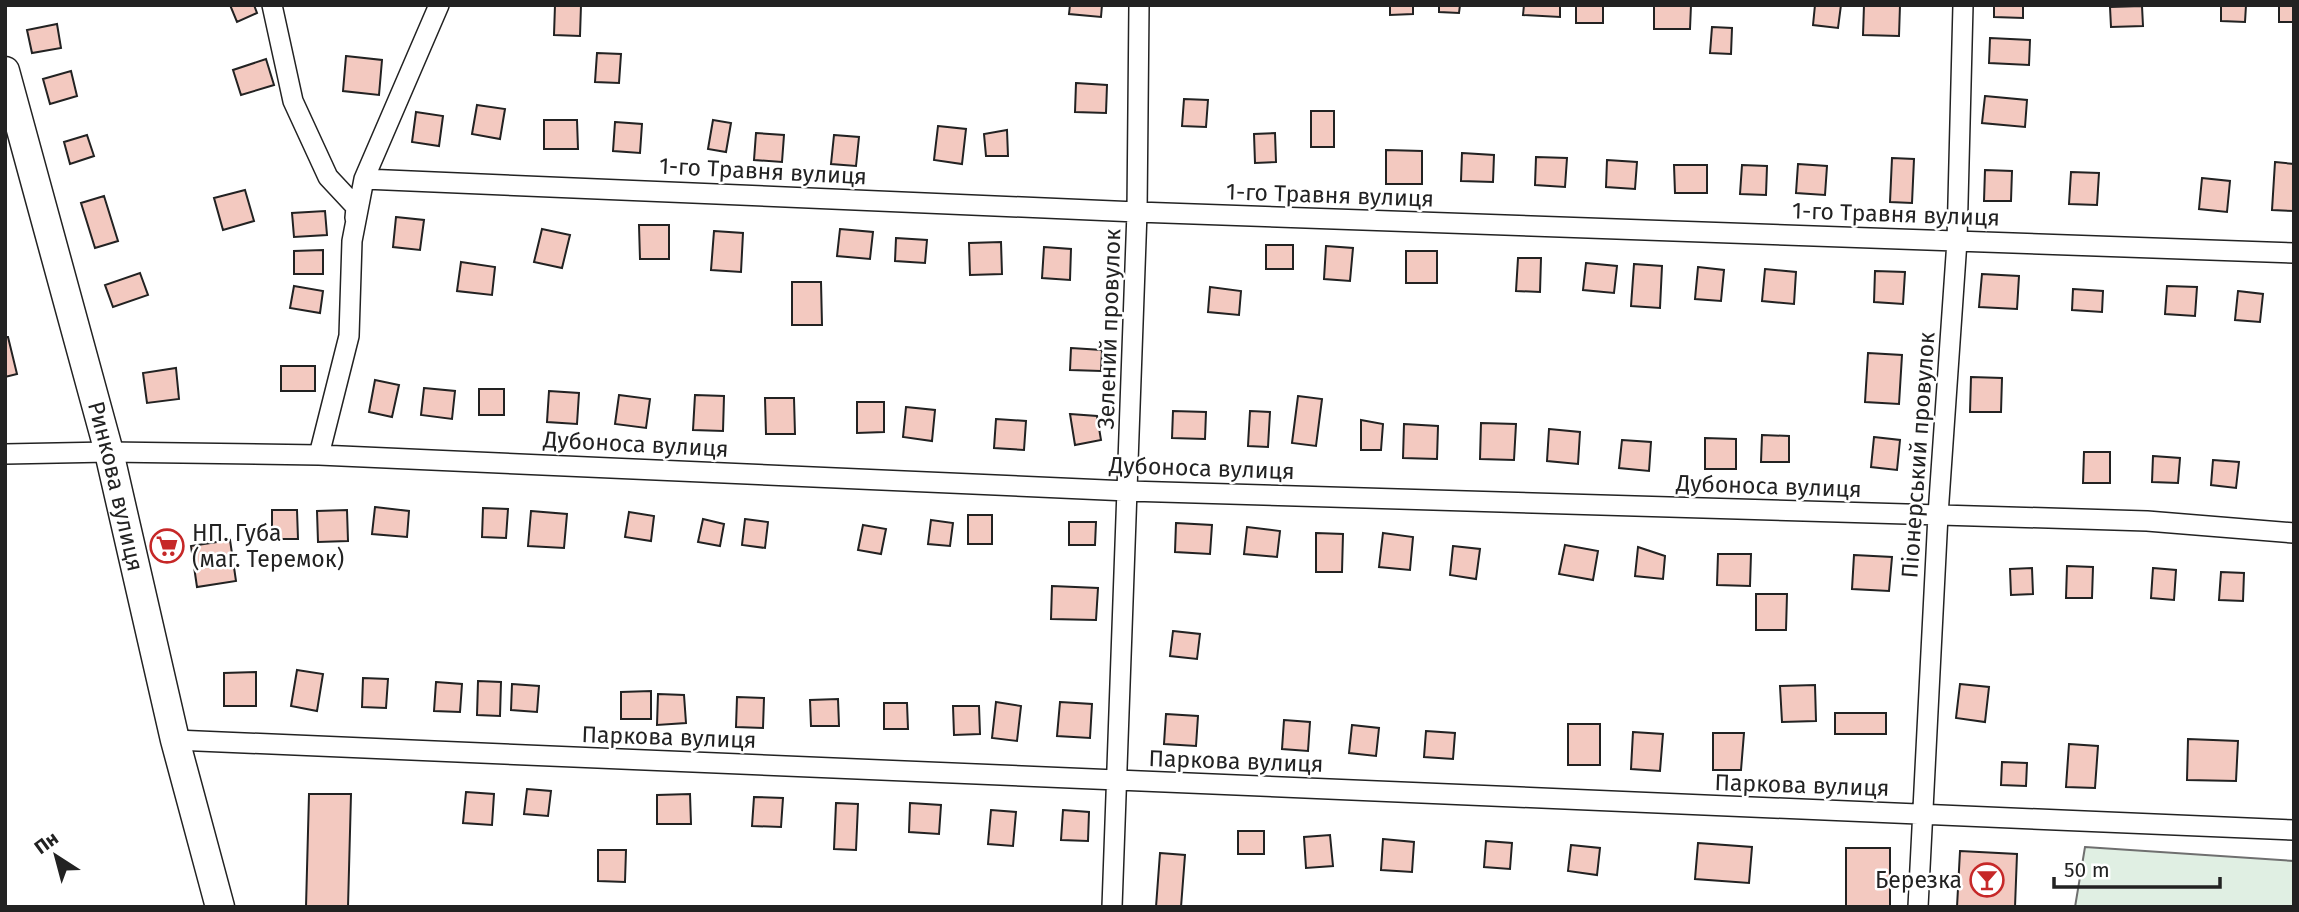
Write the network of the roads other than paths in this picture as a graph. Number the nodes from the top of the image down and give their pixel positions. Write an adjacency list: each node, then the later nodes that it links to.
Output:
1 (272, 5): 8 (street)
2 (439, 5): 6 (street)
3 (1963, 5): 9 (street, Піонерський провулок)
4 (1138, 9): 7 (street, Зелений провулок)
5 (5, 71): 11 (main road, Ринкова вулиця)
6 (364, 178): 7 (street, 1-го Травня вулиця); 8 (street)
7 (1138, 212): 9 (street, 1-го Травня вулиця); 14 (street, Зелений провулок)
8 (352, 241): 13 (street)
9 (1957, 241): 10 (street, 1-го Травня вулиця); 15 (street, Піонерський провулок)
10 (2294, 253)
11 (109, 452): 12 (street, Дубоноса вулиця); 13 (street, Дубоноса вулиця); 17 (main road, Ринкова вулиця)
12 (5, 454)
13 (319, 454): 14 (street, Дубоноса вулиця)
14 (1128, 491): 15 (street, Дубоноса вулиця); 18 (street, Зелений провулок)
15 (1938, 515): 16 (street, Дубоноса вулиця); 19 (street, Піонерський провулок)
16 (2294, 533)
17 (175, 740): 18 (street, Паркова вулиця); 21 (main road, Ринкова вулиця)
18 (1116, 780): 19 (street, Паркова вулиця); 22 (street, Зелений провулок)
19 (1922, 814): 20 (street, Паркова вулиця); 23 (street, Піонерський провулок)
20 (2294, 830)
21 (220, 907)
22 (1112, 907)
23 (1918, 907)

